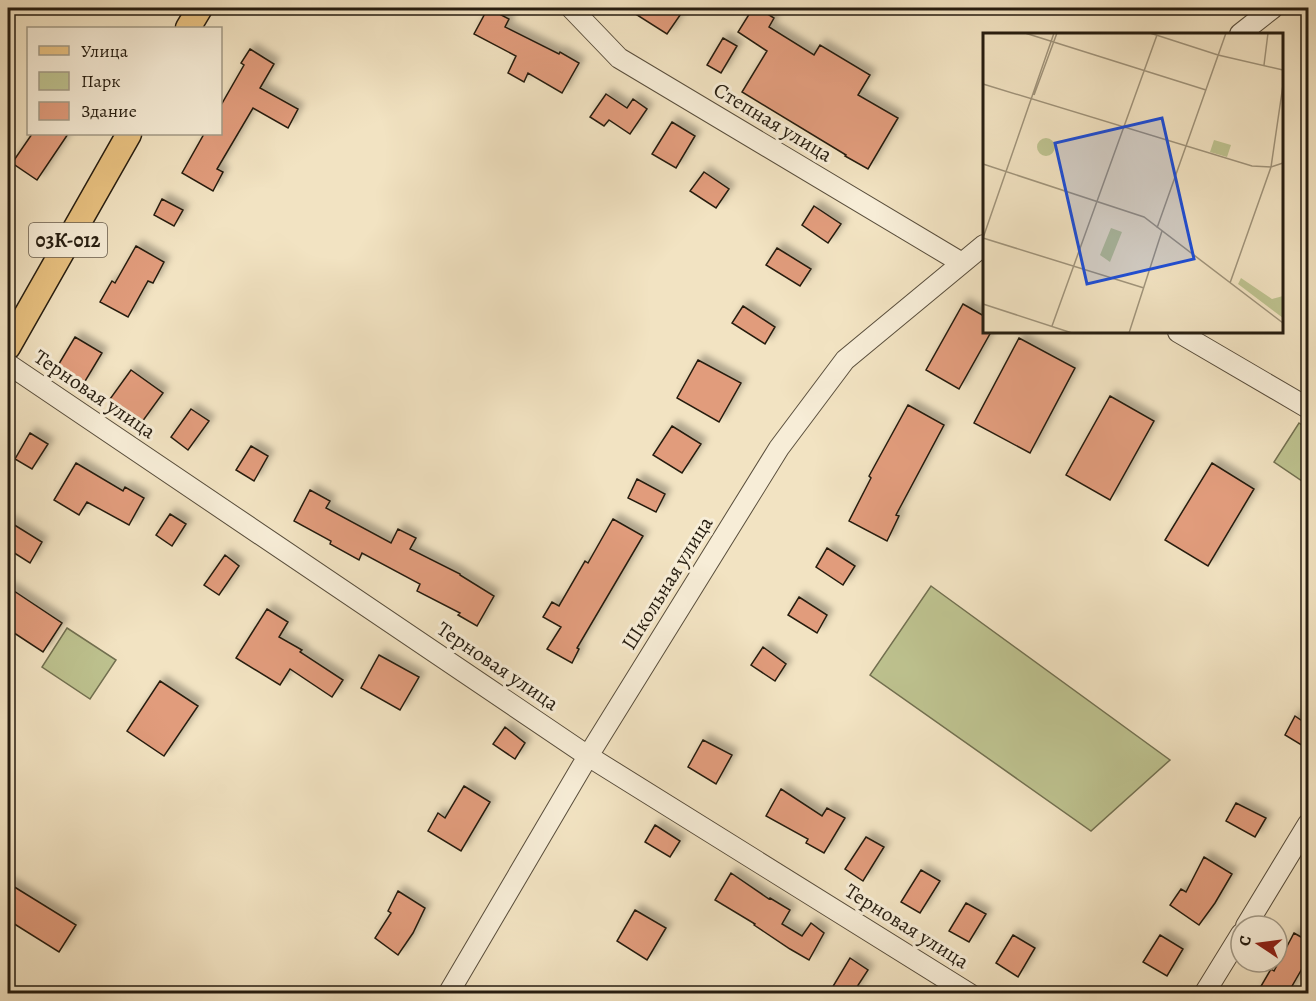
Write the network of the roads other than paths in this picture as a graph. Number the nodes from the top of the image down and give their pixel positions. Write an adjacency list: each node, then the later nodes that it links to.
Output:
1 (200, 8): 4 (main road)
2 (571, 8): 8 (street, Степная улица)
3 (1273, 8): 5 (street)
4 (189, 27)
5 (1241, 33)
6 (128, 135): 10 (main road, 03К-012)
7 (983, 246): 8 (street, Школьная улица)
8 (962, 263): 13 (street, Школьная улица)
9 (1180, 333): 12 (street)
10 (8, 347)
11 (8, 364): 13 (street, Терновая улица)
12 (1308, 408)
13 (588, 756): 17 (street, Школьная улица); 18 (street, Терновая улица)
14 (1308, 825): 15 (street)
15 (1253, 914)
16 (1229, 953): 19 (street)
17 (448, 993)
18 (970, 993)
19 (1204, 993)

